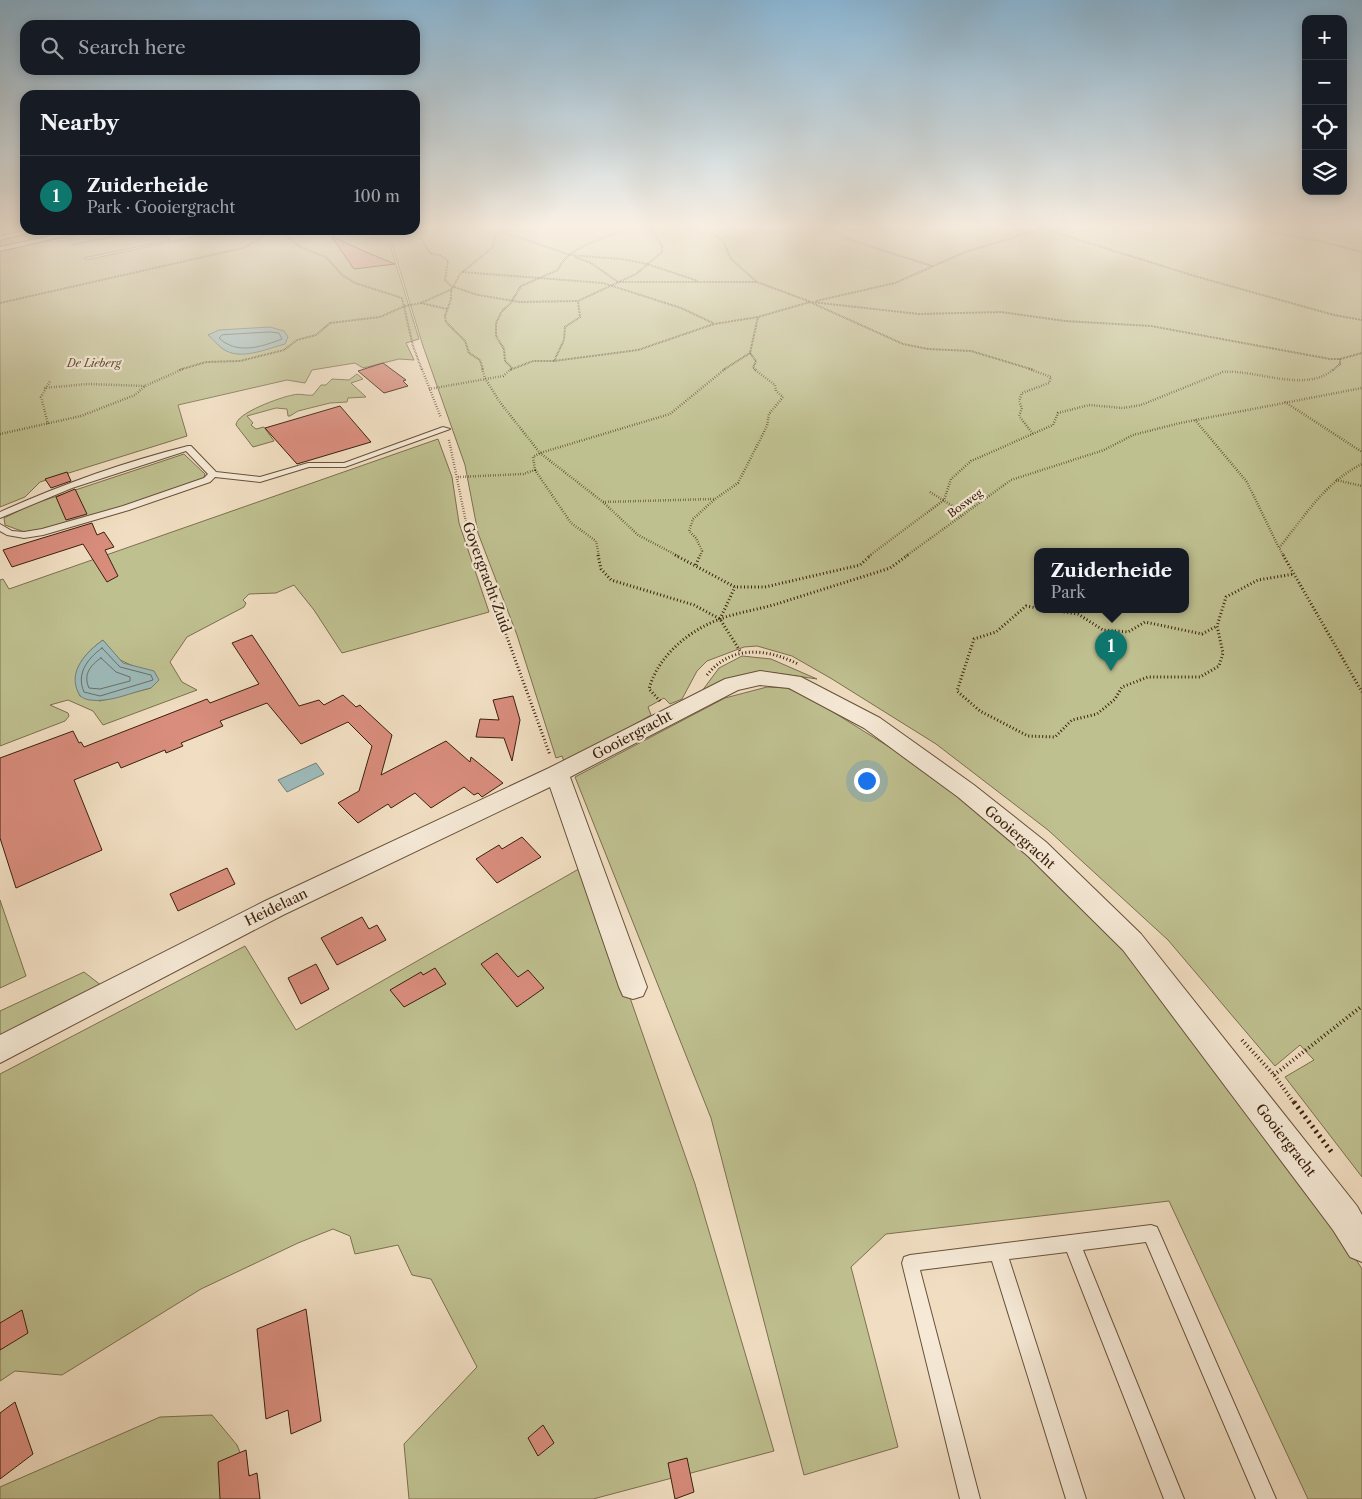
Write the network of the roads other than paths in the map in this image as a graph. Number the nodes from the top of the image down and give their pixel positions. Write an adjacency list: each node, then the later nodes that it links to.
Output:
1 (446, 430): 2 (lane)
2 (213, 474): 3 (lane); 4 (lane)
3 (0, 515)
4 (0, 527)
5 (557, 774): 6 (street); 7 (street, Heidelaan); 9 (street, Gooiergracht)
6 (634, 988)
7 (0, 1050)
8 (1072, 1243): 10 (lane); 13 (lane); 14 (lane)
9 (1362, 1245)
10 (998, 1252): 11 (lane); 12 (lane)
11 (970, 1499)
12 (1076, 1499)
13 (1174, 1499)
14 (1266, 1499)

